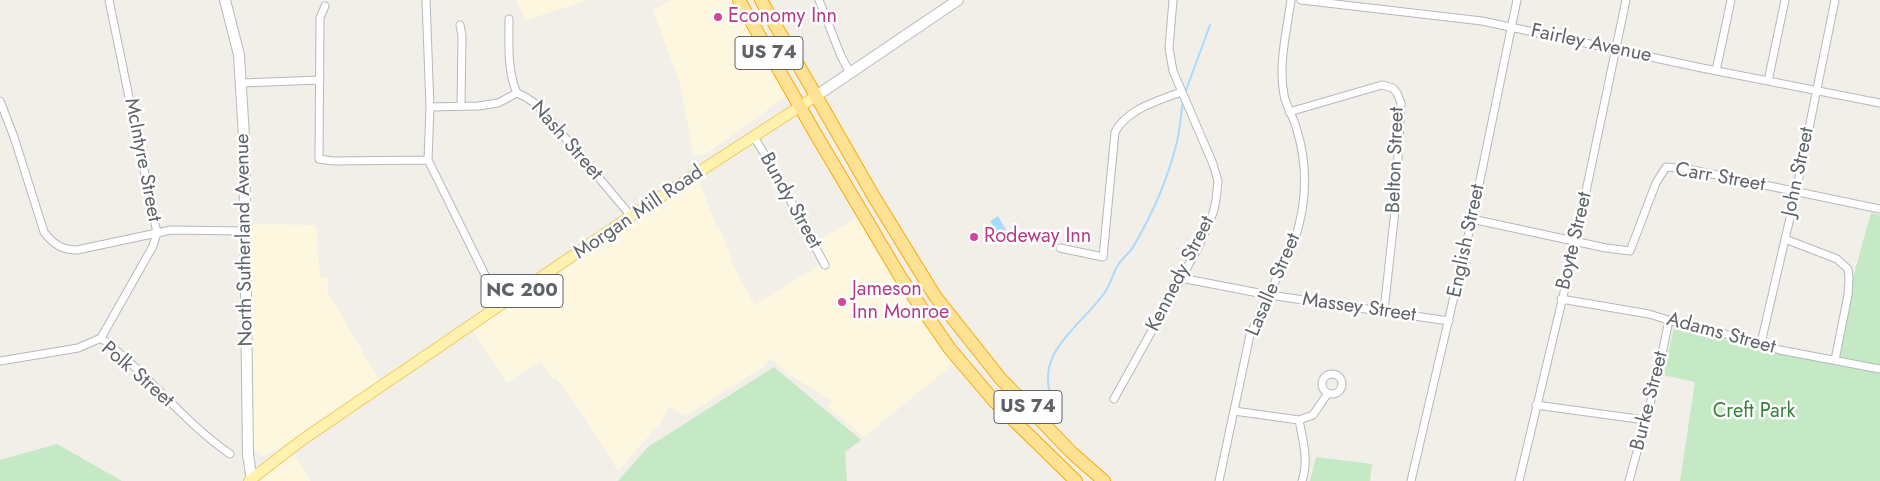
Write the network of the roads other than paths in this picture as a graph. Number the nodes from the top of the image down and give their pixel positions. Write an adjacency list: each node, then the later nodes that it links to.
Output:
1 (109, 0): 43 (street, McIntyre Street)
2 (225, 0): 25 (street, North Sutherland Avenue)
3 (426, 0): 34 (street)
4 (739, 0): 33 (highway, US 74)
5 (761, 0): 29 (highway, US 74)
6 (819, 0): 22 (street)
7 (958, 0): 22 (street, Morgan Mill Road)
8 (1173, 0): 27 (street, Kennedy Street)
9 (1290, 0): 35 (street, Lasalle Street)
10 (1301, 0): 19 (street, Fairley Avenue)
11 (1517, 0): 19 (street, English Street)
12 (1626, 0): 20 (street, Boyte Street)
13 (1731, 0): 21 (street)
14 (1785, 0): 24 (street)
15 (1835, 0): 26 (street, John Street)
16 (324, 6): 23 (street)
17 (510, 19): 28 (street)
18 (460, 25): 32 (street)
19 (1511, 27): 20 (street, Fairley Avenue); 41 (street, English Street)
20 (1616, 50): 21 (street, Fairley Avenue); 45 (street, Boyte Street)
21 (1716, 70): 24 (street, Fairley Avenue)
22 (850, 73): 29 (street, Morgan Mill Road)
23 (320, 80): 25 (street); 37 (street)
24 (1768, 81): 26 (street, Fairley Avenue)
25 (242, 84): 42 (street, North Sutherland Avenue)
26 (1817, 90): 31 (street, Fairley Avenue); 38 (street, John Street)
27 (1181, 92): 46 (street); 48 (street, Kennedy Street)
28 (517, 93): 32 (street, Nash Street); 40 (street, Nash Street)
29 (816, 96): 33 (main road, Morgan Mill Road / NC 200); 71 (highway, US 74)
30 (0, 101): 43 (street)
31 (1880, 103)
32 (461, 106): 34 (street, Nash Street)
33 (800, 106): 36 (main road, Morgan Mill Road / NC 200); 67 (highway, US 74)
34 (430, 107): 37 (street)
35 (1290, 112): 49 (street, Lasalle Street); 52 (street, Belton Street)
36 (754, 137): 40 (main road, Morgan Mill Road / NC 200); 47 (street, Bundy Street)
37 (428, 160): 51 (street)
38 (1796, 192): 39 (street, Carr Street); 44 (street, John Street); 45 (street, Carr Street)
39 (1880, 209)
40 (631, 216): 51 (main road, Morgan Mill Road / NC 200)
41 (1472, 219): 45 (street); 54 (street, English Street)
42 (246, 231): 43 (street); 68 (street, North Sutherland Avenue)
43 (157, 233): 55 (street, McIntyre Street)
44 (1785, 239): 56 (street, John Street); 57 (street)
45 (1575, 242): 50 (street, Boyte Street)
46 (1060, 248)
47 (825, 265)
48 (1181, 278): 49 (street, Massey Street); 61 (street, Kennedy Street)
49 (1269, 296): 52 (street, Massey Street); 63 (street, Lasalle Street)
50 (1561, 299): 53 (street, Adams Street); 62 (street, Boyte Street)
51 (500, 305): 68 (main road, Morgan Mill Road / NC 200)
52 (1384, 311): 54 (street, Massey Street)
53 (1669, 320): 56 (street, Adams Street); 65 (street, Burke Street)
54 (1449, 321): 74 (street, English Street)
55 (101, 338): 58 (street, Polk Street); 66 (street, Polk Street)
56 (1761, 343): 57 (street, Adams Street)
57 (1835, 360): 59 (street, Adams Street)
58 (0, 361)
59 (1880, 369)
60 (1328, 393): 64 (street)
61 (1114, 399)
62 (1536, 405): 65 (street); 75 (street, Boyte Street)
63 (1234, 411): 64 (street); 72 (street, Lasalle Street)
64 (1298, 420): 73 (street)
65 (1645, 420): 76 (street, Burke Street)
66 (230, 454)
67 (1050, 456): 69 (highway, US 74); 70 (highway)
68 (250, 480)
69 (1076, 481)
70 (1091, 481)
71 (1104, 481)
72 (1219, 481)
73 (1302, 481)
74 (1411, 481)
75 (1519, 481)
76 (1630, 481)

